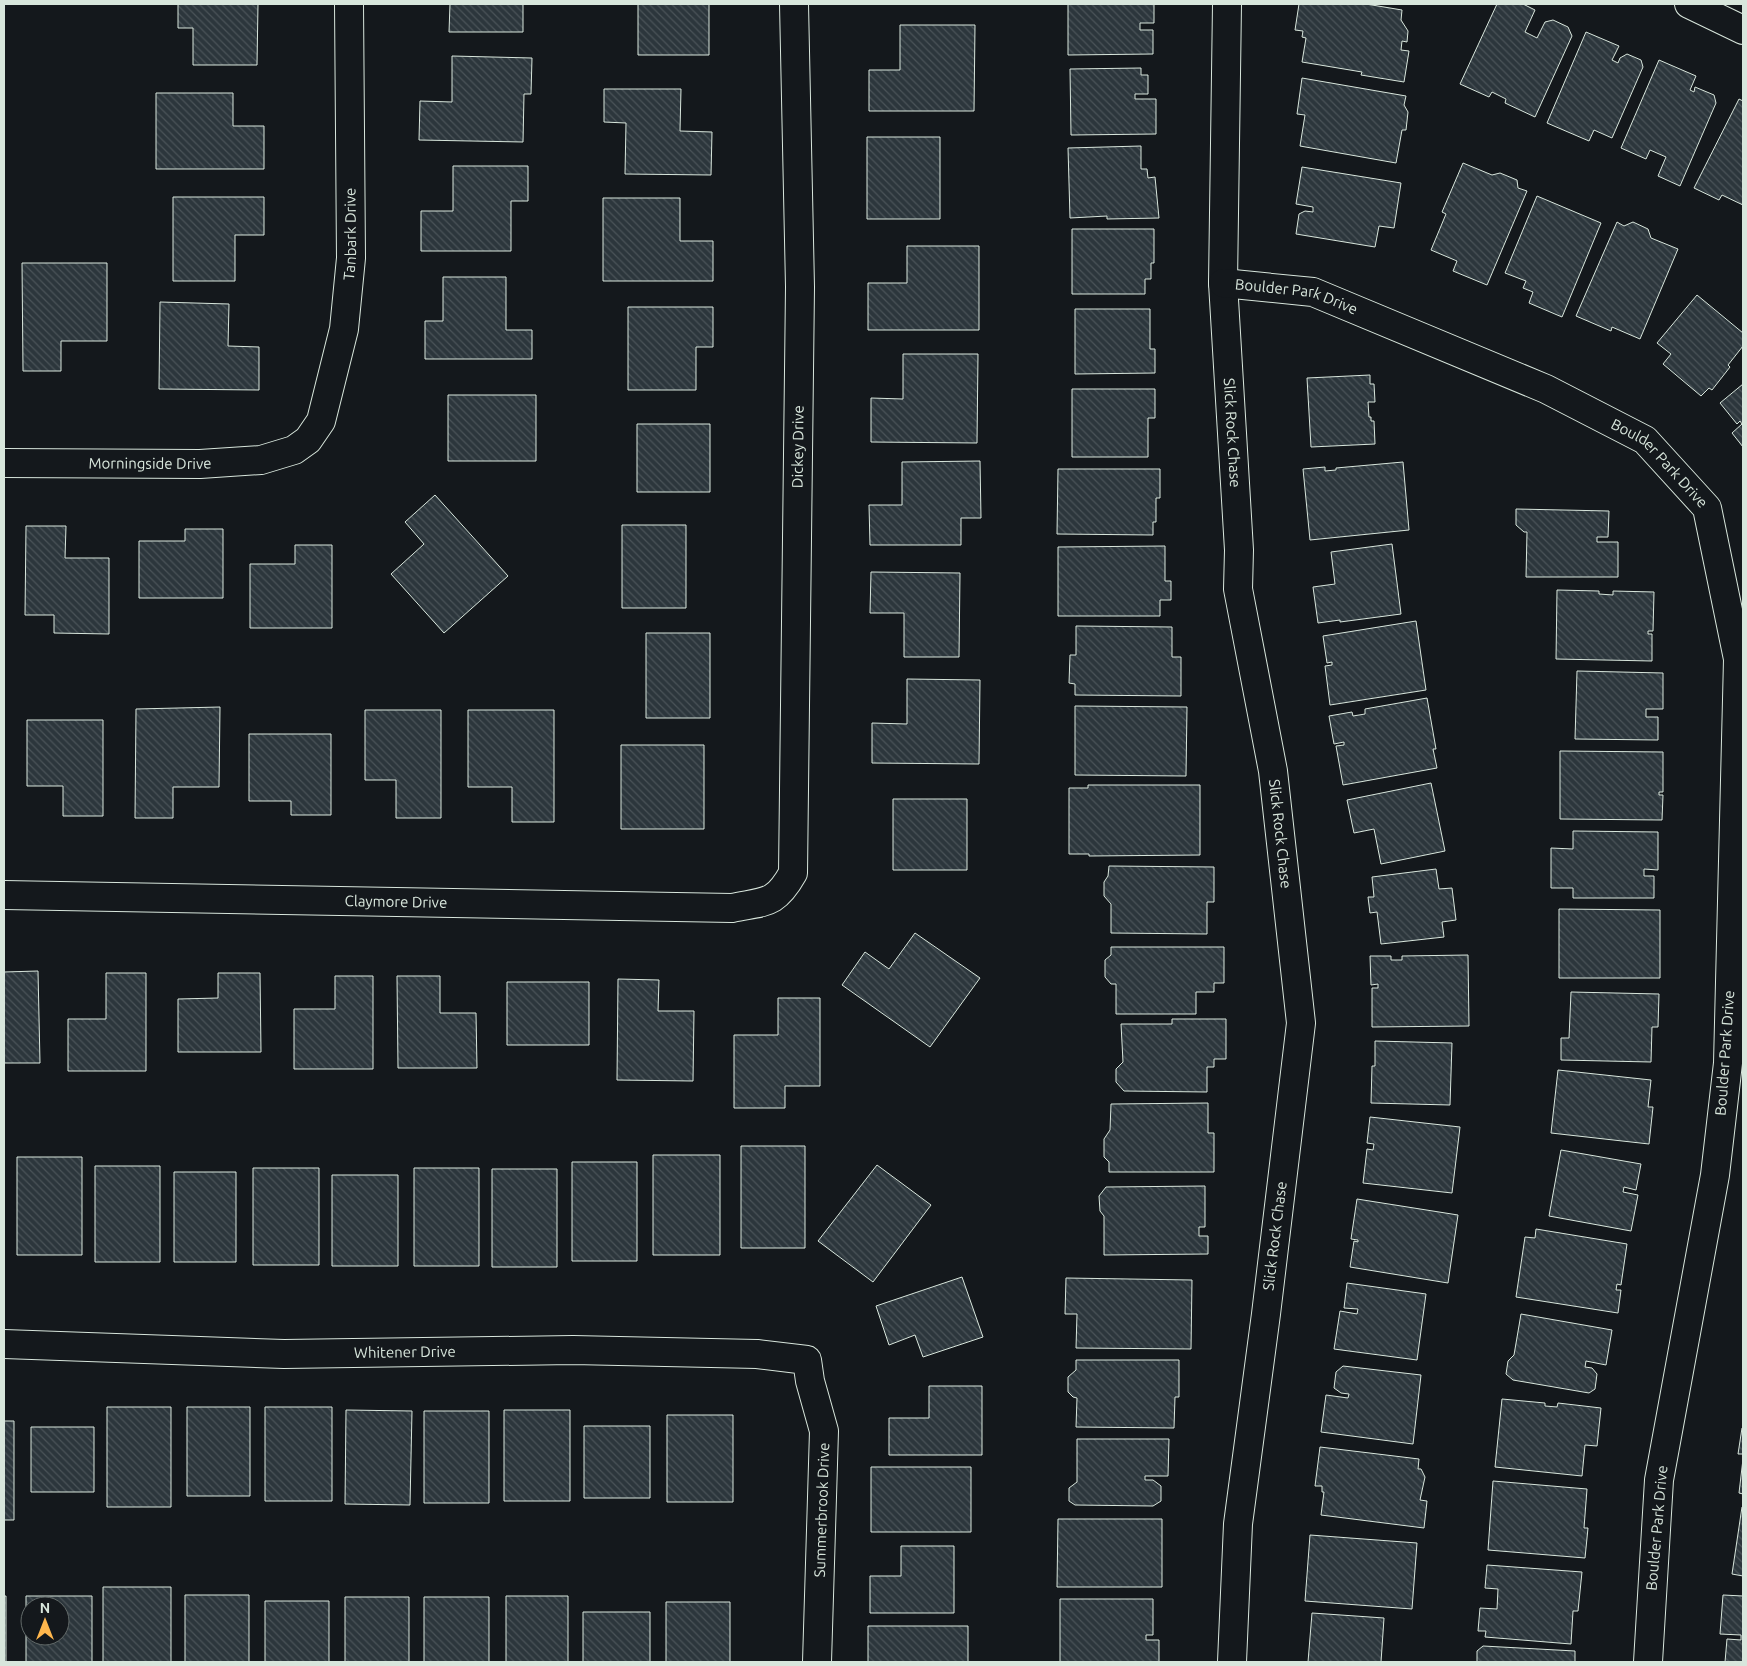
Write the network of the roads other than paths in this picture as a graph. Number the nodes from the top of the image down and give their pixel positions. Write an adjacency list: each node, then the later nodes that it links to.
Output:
1 (349, 4): 7 (street, Tanbark Drive)
2 (794, 4): 9 (street, Dickey Drive)
3 (1227, 4): 6 (street, Slick Rock Chase)
4 (1689, 4): 5 (street)
5 (1743, 30)
6 (1223, 283): 14 (street, Slick Rock Chase); 15 (street, Boulder Park Drive)
7 (294, 450): 8 (street, Morningside Drive)
8 (4, 463)
9 (784, 888): 10 (street, Claymore Drive)
10 (4, 895)
11 (4, 1344): 12 (street, Whitener Drive)
12 (807, 1360): 13 (street, Summerbrook Drive)
13 (817, 1662)
14 (1232, 1662)
15 (1648, 1662)

